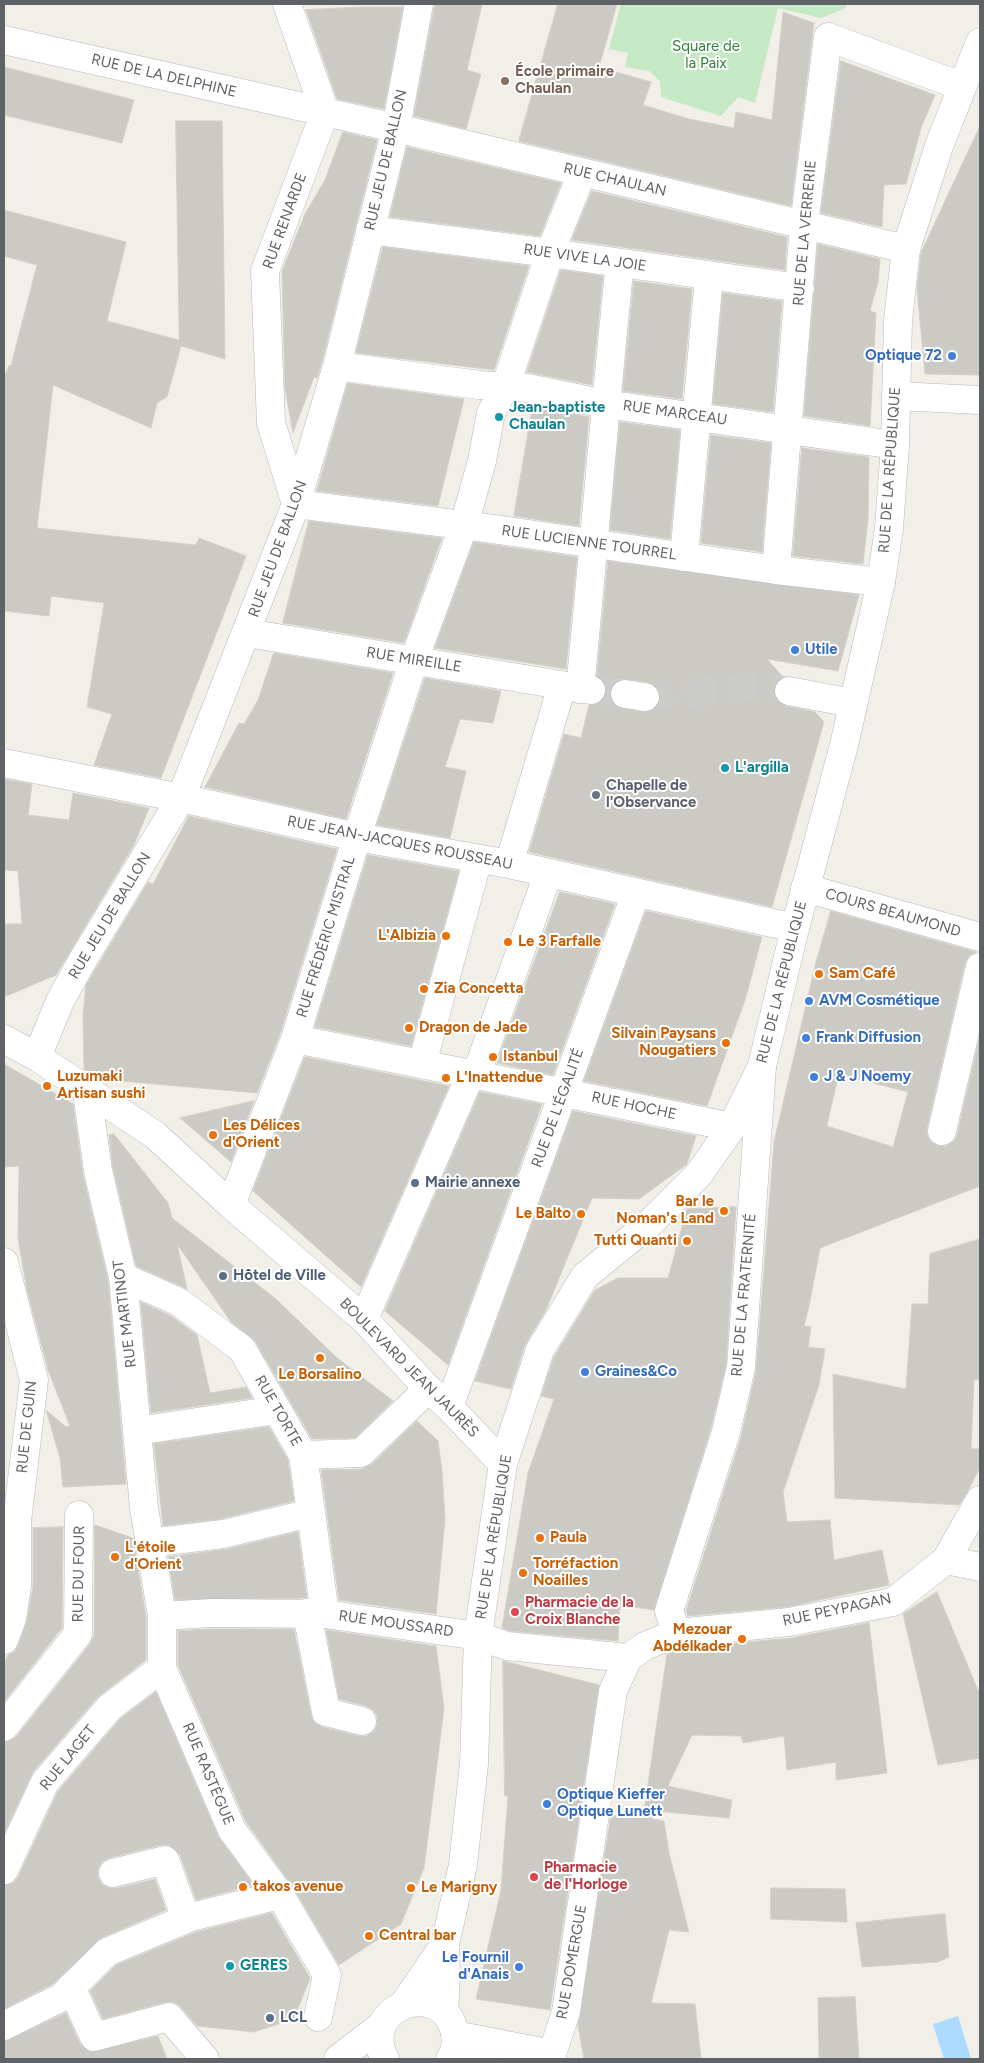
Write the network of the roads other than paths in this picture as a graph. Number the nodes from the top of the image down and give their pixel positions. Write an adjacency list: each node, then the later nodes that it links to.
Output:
1 (287, 4): 6 (street)
2 (419, 4): 7 (street, RUE JEU DE BALLON)
3 (4, 40): 6 (street, RUE DE LA DELPHINE)
4 (980, 42): 5 (street, RUE DE LA RÉPUBLIQUE)
5 (961, 86): 9 (street, RUE DE LA VERRERIE); 11 (street, RUE DE LA RÉPUBLIQUE)
6 (324, 112): 7 (street, RUE CHAULAN); 24 (street, RUE RENARDE)
7 (396, 128): 8 (street, RUE CHAULAN); 10 (street, RUE JEU DE BALLON)
8 (582, 173): 9 (street, RUE CHAULAN); 12 (street)
9 (804, 225): 11 (street, RUE CHAULAN); 15 (street, RUE DE LA VERRERIE)
10 (370, 230): 12 (street, RUE VIVE LA JOIE); 16 (street, RUE JEU DE BALLON)
11 (906, 249): 18 (street, RUE DE LA RÉPUBLIQUE)
12 (550, 252): 13 (street, RUE VIVE LA JOIE); 17 (street)
13 (620, 263): 14 (street, RUE VIVE LA JOIE); 20 (street)
14 (709, 276): 15 (street, RUE VIVE LA JOIE); 21 (street)
15 (800, 288): 22 (street, RUE DE LA VERRERIE)
16 (336, 366): 17 (street, RUE MARCEAU); 24 (street, RUE JEU DE BALLON)
17 (506, 385): 20 (street, RUE MARCEAU); 25 (street, RUE FRÉDÉRIC MISTRAL)
18 (896, 396): 19 (street); 23 (street, RUE DE LA RÉPUBLIQUE)
19 (980, 400)
20 (605, 404): 21 (street, RUE MARCEAU); 26 (street)
21 (698, 417): 22 (street, RUE MARCEAU); 27 (street)
22 (788, 428): 23 (street, RUE MARCEAU); 28 (street, RUE DE LA VERRERIE)
23 (895, 445): 29 (street, RUE DE LA RÉPUBLIQUE)
24 (296, 504): 25 (street, RUE LUCIENNE TOURREL); 30 (street, RUE JEU DE BALLON)
25 (464, 525): 26 (street, RUE LUCIENNE TOURREL); 31 (street, RUE FRÉDÉRIC MISTRAL)
26 (595, 544): 27 (street, RUE LUCIENNE TOURREL); 32 (street)
27 (684, 557): 28 (street, RUE LUCIENNE TOURREL)
28 (776, 570): 29 (street, RUE LUCIENNE TOURREL)
29 (881, 582): 34 (street, RUE DE LA RÉPUBLIQUE)
30 (247, 633): 31 (street, RUE MIREILLE); 36 (street, RUE JEU DE BALLON)
31 (414, 660): 32 (street, RUE MIREILLE); 37 (street, RUE FRÉDÉRIC MISTRAL)
32 (578, 688): 39 (street)
33 (789, 691): 34 (street)
34 (852, 703): 41 (street, RUE DE LA RÉPUBLIQUE)
35 (4, 763): 36 (street, RUE JEAN-JACQUES ROUSSEAU)
36 (182, 798): 37 (street, RUE JEAN-JACQUES ROUSSEAU); 48 (street, RUE JEU DE BALLON)
37 (357, 837): 38 (street, RUE JEAN-JACQUES ROUSSEAU); 46 (street, RUE FRÉDÉRIC MISTRAL)
38 (478, 860): 39 (street, RUE JEAN-JACQUES ROUSSEAU); 49 (street)
39 (508, 864): 40 (street, RUE JEAN-JACQUES ROUSSEAU)
40 (548, 874): 42 (street, RUE JEAN-JACQUES ROUSSEAU); 51 (street)
41 (805, 888): 43 (street, RUE DE LA RÉPUBLIQUE); 44 (street, COURS BEAUMOND)
42 (636, 893): 43 (street, RUE JEAN-JACQUES ROUSSEAU); 53 (street, RUE DE L'ÉGALITÉ)
43 (795, 928): 50 (street, RUE DE LA RÉPUBLIQUE)
44 (980, 937)
45 (980, 967): 55 (street)
46 (296, 1039): 49 (street, RUE HOCHE); 56 (street, RUE FRÉDÉRIC MISTRAL)
47 (4, 1040): 48 (street, BOULEVARD JEAN JAURÈS)
48 (37, 1058): 52 (street, BOULEVARD JEAN JAURÈS)
49 (422, 1064): 51 (street, RUE HOCHE)
50 (762, 1066): 54 (street, RUE DE LA RÉPUBLIQUE); 75 (street, RUE DE LA FRATERNITÉ)
51 (474, 1074): 53 (street, RUE HOCHE); 59 (street)
52 (87, 1092): 56 (street, BOULEVARD JEAN JAURÈS); 58 (street, RUE MARTINOT)
53 (564, 1092): 54 (street, RUE HOCHE); 61 (street, RUE DE L'ÉGALITÉ)
54 (732, 1126): 65 (street, RUE DE LA RÉPUBLIQUE)
55 (942, 1131)
56 (231, 1205): 59 (street, BOULEVARD JEAN JAURÈS)
57 (4, 1262): 77 (street, RUE DE GUIN)
58 (123, 1277): 62 (street, RUE TORTE); 63 (street, RUE MARTINOT)
59 (364, 1319): 60 (street, BOULEVARD JEAN JAURÈS)
60 (428, 1389): 61 (street, BOULEVARD JEAN JAURÈS); 64 (street)
61 (449, 1407): 65 (street, BOULEVARD JEAN JAURÈS)
62 (277, 1410): 63 (street); 64 (street, RUE TORTE)
63 (138, 1431): 67 (street, RUE MARTINOT)
64 (303, 1455): 68 (street, RUE TORTE)
65 (503, 1464): 76 (street, RUE DE LA RÉPUBLIQUE)
66 (980, 1500): 71 (street, RUE PEYPAGAN)
67 (144, 1508): 70 (street, RUE RASTÈGUE)
68 (311, 1513): 70 (street); 73 (street, RUE TORTE)
69 (79, 1515): 81 (street, RUE DU FOUR)
70 (150, 1543): 74 (street, RUE RASTÈGUE)
71 (946, 1560): 72 (street); 75 (street, RUE PEYPAGAN)
72 (980, 1567)
73 (316, 1614): 74 (street, RUE MOUSSARD); 76 (street, RUE MOUSSARD); 80 (street, RUE TORTE)
74 (162, 1616): 79 (street, RUE RASTÈGUE)
75 (677, 1633): 78 (street, RUE PEYPAGAN)
76 (478, 1636): 78 (street, RUE MOUSSARD); 86 (street, RUE DE LA RÉPUBLIQUE)
77 (4, 1640)
78 (628, 1658): 93 (street, RUE DOMERGUE)
79 (162, 1668): 82 (street, RUE LAGET); 84 (street, RUE RASTÈGUE)
80 (362, 1721)
81 (4, 1727)
82 (4, 1870)
83 (113, 1873): 85 (street)
84 (280, 1895): 85 (street); 89 (street, RUE RASTÈGUE)
85 (186, 1918): 87 (street)
86 (445, 1944): 88 (street, RUE DE LA RÉPUBLIQUE); 92 (street, RUE DE LA RÉPUBLIQUE)
87 (71, 1987): 91 (street); 94 (street)
88 (404, 2004): 90 (street, RUE DE LA RÉPUBLIQUE); 92 (street)
89 (318, 2017)
90 (382, 2025): 95 (street, RUE DE LA RÉPUBLIQUE); 96 (street)
91 (4, 2026)
92 (452, 2044): 93 (street); 97 (lane)
93 (553, 2056)
94 (205, 2059)
95 (338, 2059)
96 (385, 2059)
97 (488, 2059)

